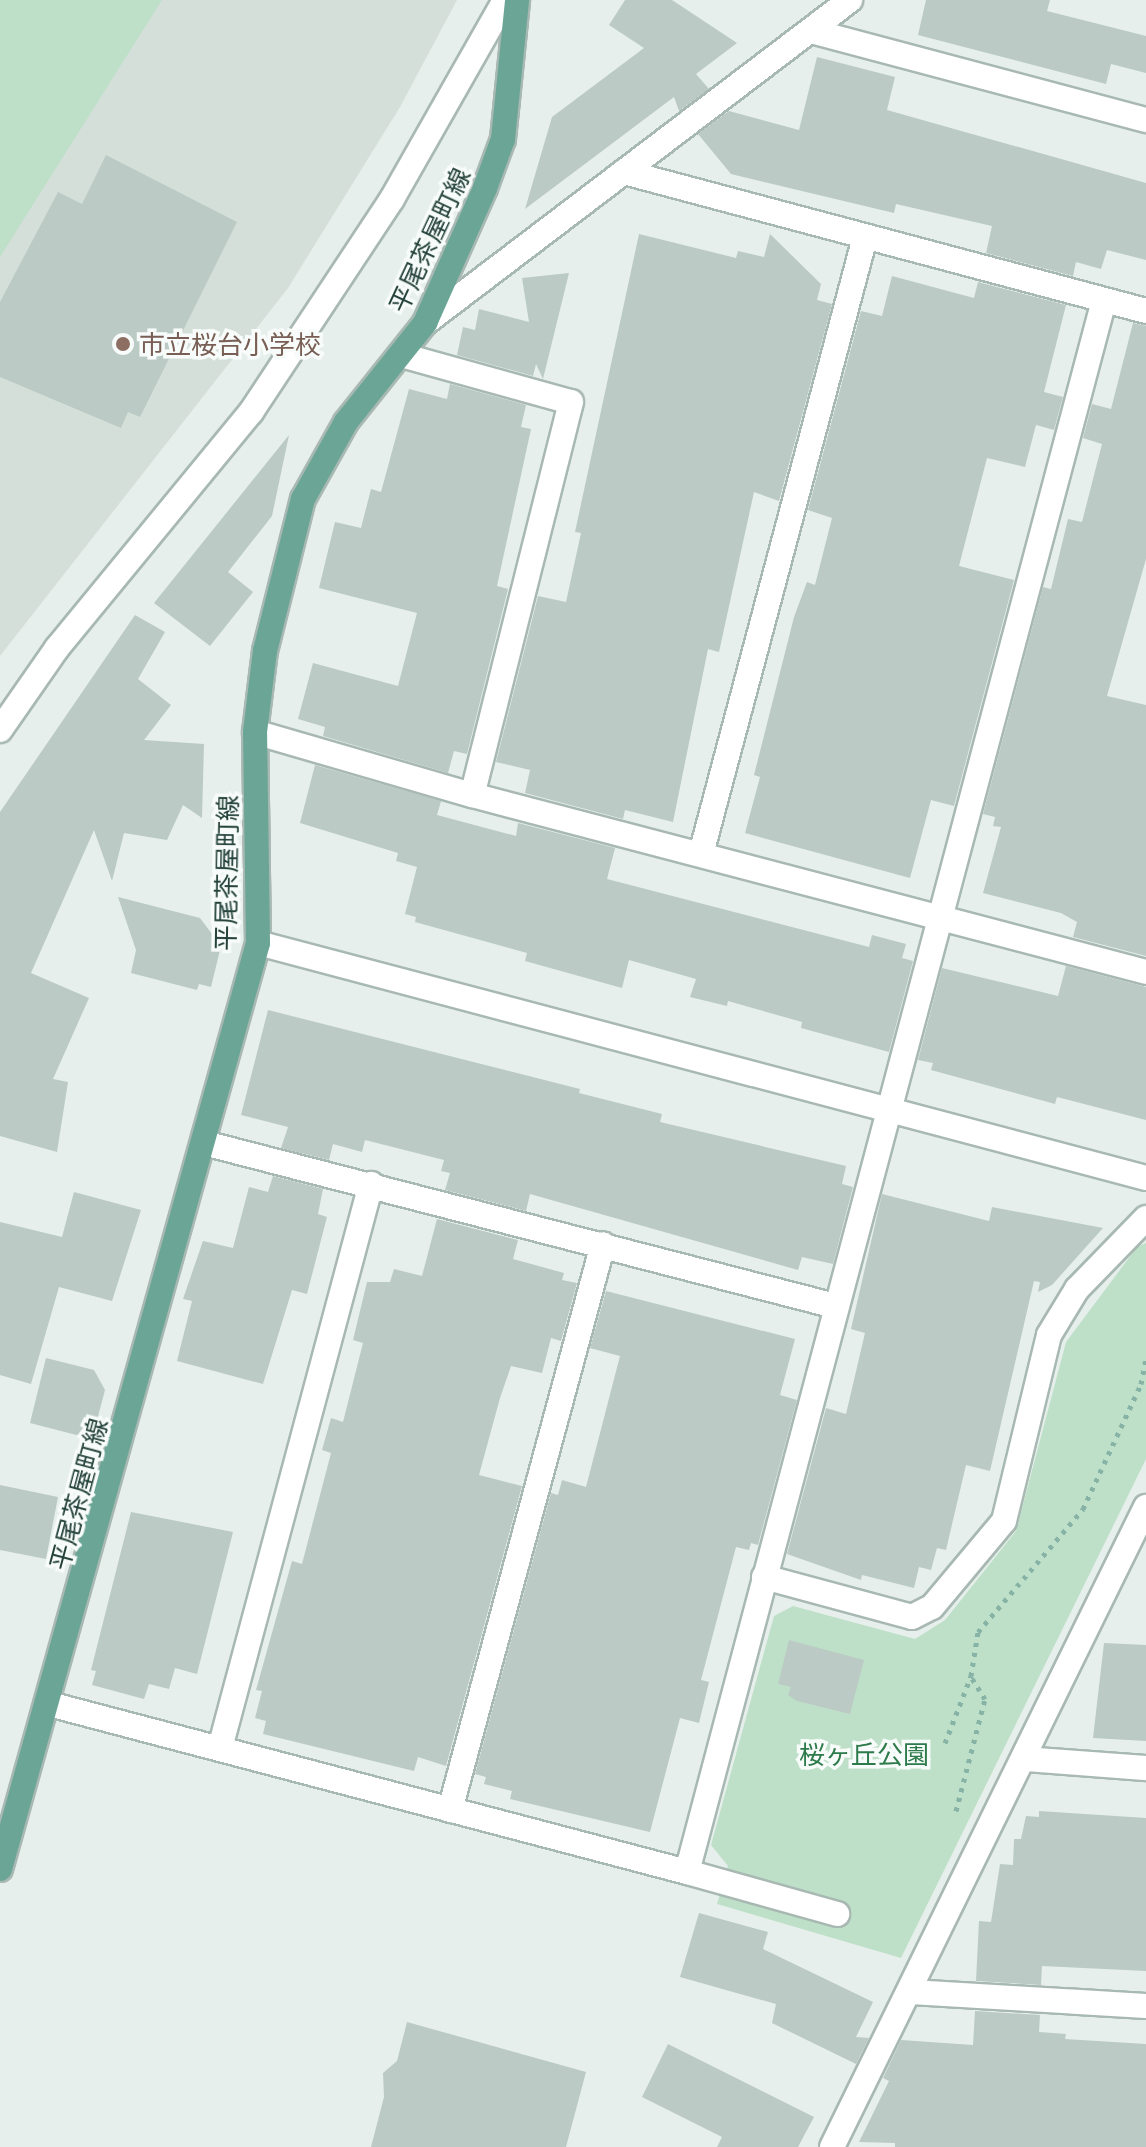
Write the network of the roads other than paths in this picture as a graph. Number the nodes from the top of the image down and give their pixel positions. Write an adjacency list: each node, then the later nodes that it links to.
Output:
1 (505, 0): 12 (street)
2 (517, 0): 10 (main road, 平尾茶屋町線)
3 (850, 0): 4 (street)
4 (811, 31): 5 (street); 6 (street)
5 (1146, 120)
6 (624, 172): 7 (street); 10 (street)
7 (865, 237): 8 (street); 15 (street)
8 (1104, 300): 9 (street); 16 (street)
9 (1146, 311)
10 (425, 323): 11 (main road, 平尾茶屋町線)
11 (401, 355): 13 (main road, 平尾茶屋町線); 14 (street)
12 (0, 730)
13 (255, 732): 14 (street); 17 (main road, 平尾茶屋町線)
14 (472, 795): 15 (street)
15 (701, 854): 16 (street)
16 (940, 919): 18 (street); 19 (street)
17 (258, 943): 19 (street); 20 (main road, 平尾茶屋町線)
18 (1146, 972)
19 (889, 1112): 21 (street); 25 (street)
20 (204, 1143): 22 (street); 29 (main road, 平尾茶屋町線)
21 (1146, 1178)
22 (371, 1184): 24 (street); 30 (street)
23 (1146, 1218): 28 (street)
24 (603, 1244): 25 (street); 33 (street)
25 (835, 1306): 28 (street)
26 (1146, 1507): 27 (street)
27 (1140, 1533): 31 (street)
28 (764, 1577): 35 (street)
29 (49, 1704): 30 (street); 34 (main road, 平尾茶屋町線)
30 (220, 1748): 33 (street)
31 (1025, 1759): 32 (street); 37 (street)
32 (1146, 1768)
33 (450, 1810): 35 (street)
34 (0, 1869)
35 (687, 1872): 36 (street)
36 (837, 1914)
37 (911, 1992): 38 (street); 39 (street)
38 (1146, 2006)
39 (832, 2147)

